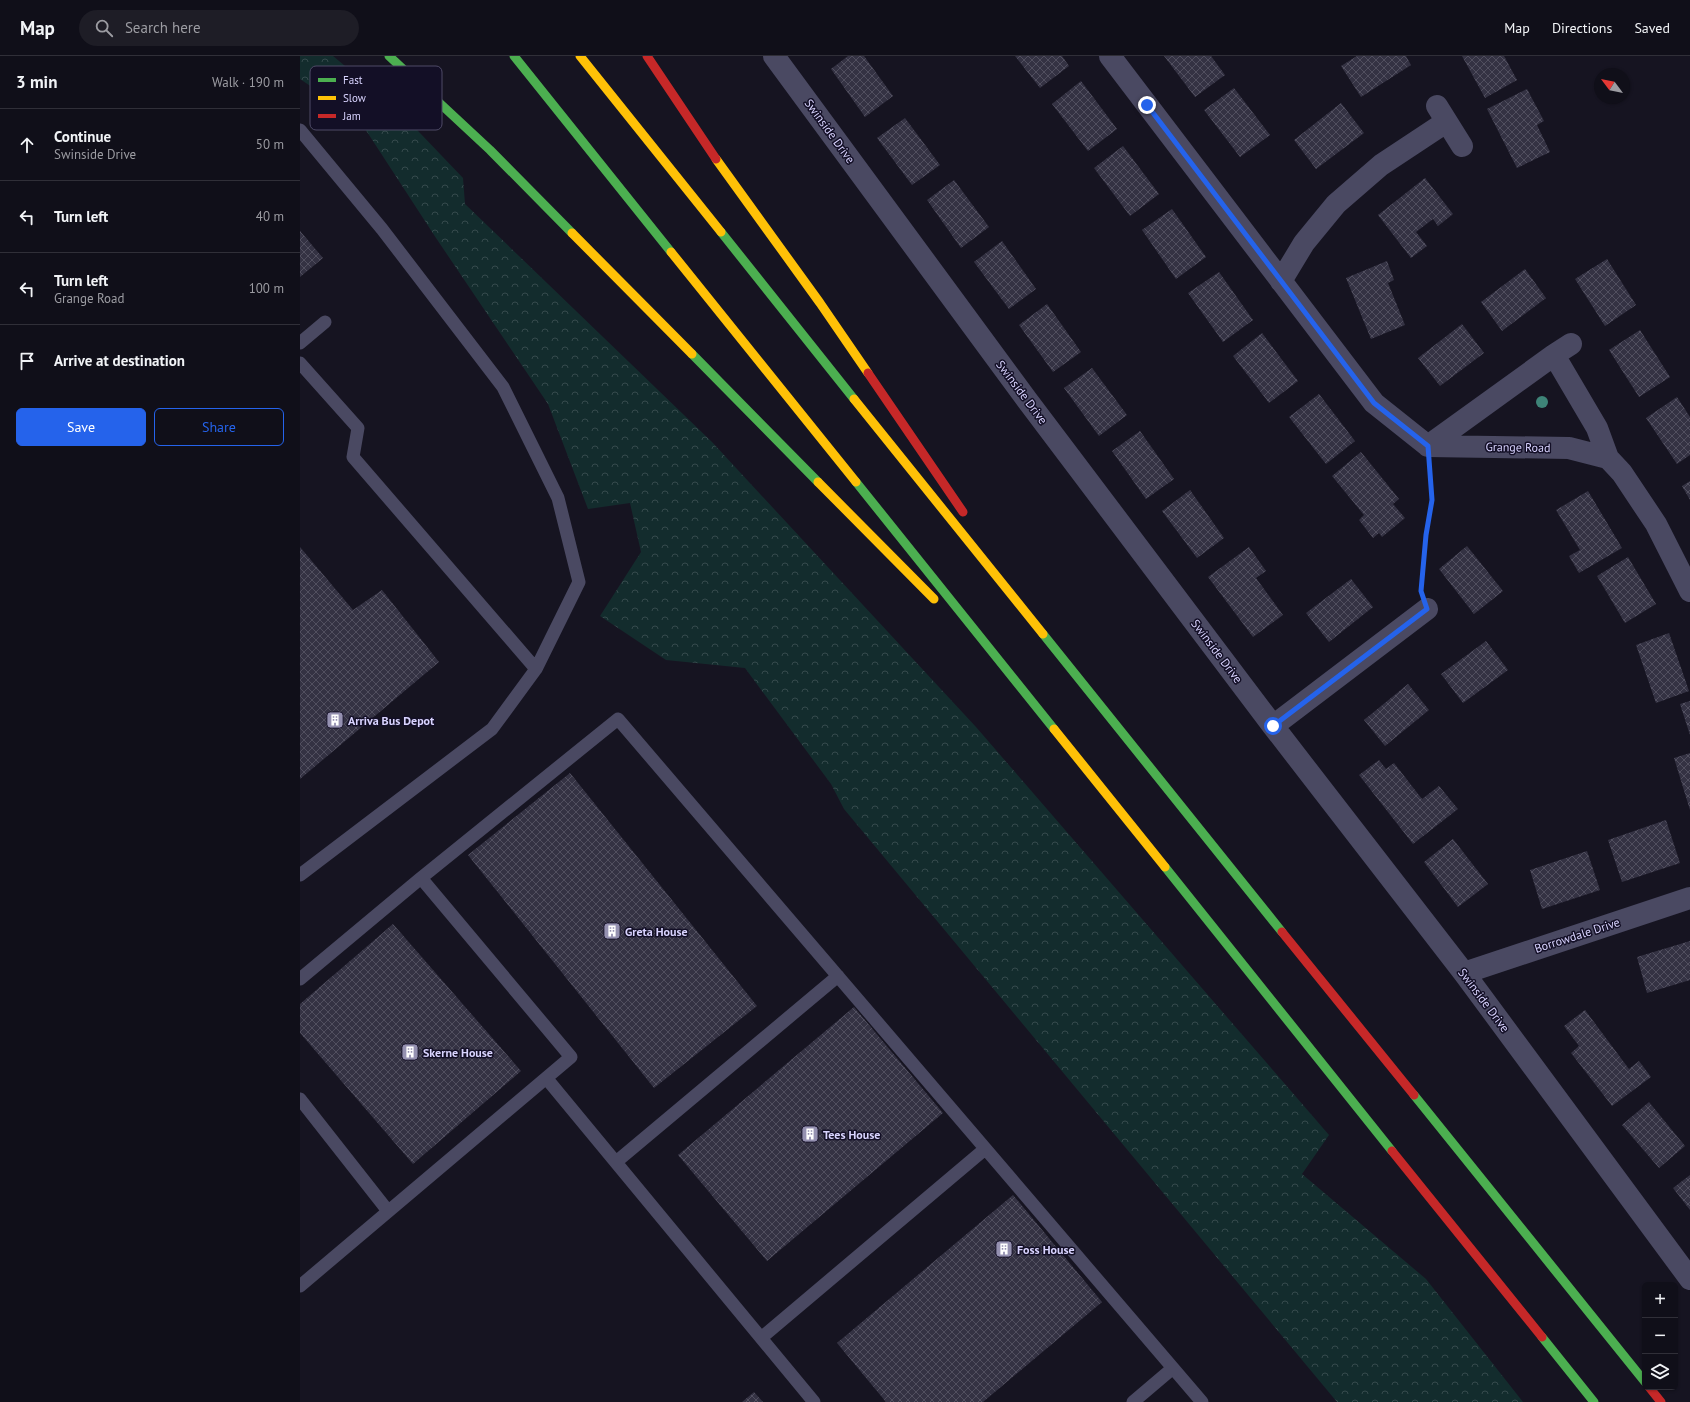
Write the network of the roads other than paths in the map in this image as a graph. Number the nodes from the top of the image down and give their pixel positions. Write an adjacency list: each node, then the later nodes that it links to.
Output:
1 (389, 56): 7 (highway)
2 (514, 56): 25 (highway)
3 (580, 56): 23 (highway)
4 (647, 56): 17 (highway)
5 (774, 56): 26 (street, Swinside Drive)
6 (1110, 56): 11 (street)
7 (400, 66)
8 (442, 105): 20 (highway)
9 (300, 130): 24 (lane)
10 (1462, 146): 11 (street)
11 (1281, 281): 15 (street)
12 (325, 322): 13 (lane)
13 (300, 343)
14 (300, 363): 24 (lane)
15 (1428, 446): 16 (street, Grange Road); 16 (street)
16 (1608, 458): 19 (street)
17 (968, 519)
18 (994, 558): 23 (highway)
19 (1690, 591)
20 (938, 603)
21 (1427, 609): 26 (street)
22 (955, 620): 25 (highway)
23 (1057, 650): 42 (highway)
24 (536, 669): 27 (lane)
25 (1017, 682): 47 (highway)
26 (1273, 726): 30 (street, Swinside Drive)
27 (300, 875)
28 (421, 878): 31 (lane); 32 (lane); 33 (lane)
29 (1690, 898): 30 (street, Borrowdale Drive)
30 (1464, 973): 38 (street, Swinside Drive)
31 (838, 976): 35 (lane); 36 (lane)
32 (300, 979)
33 (546, 1079): 36 (lane); 37 (lane)
34 (300, 1099): 37 (lane)
35 (985, 1149): 40 (lane); 41 (lane)
36 (616, 1162): 40 (lane)
37 (388, 1211): 39 (lane)
38 (1690, 1279)
39 (300, 1286)
40 (761, 1338): 44 (lane)
41 (1173, 1368): 45 (lane); 46 (lane)
42 (1642, 1378)
43 (1651, 1390): 48 (highway)
44 (814, 1402)
45 (1133, 1402)
46 (1202, 1402)
47 (1594, 1402)
48 (1661, 1402)

